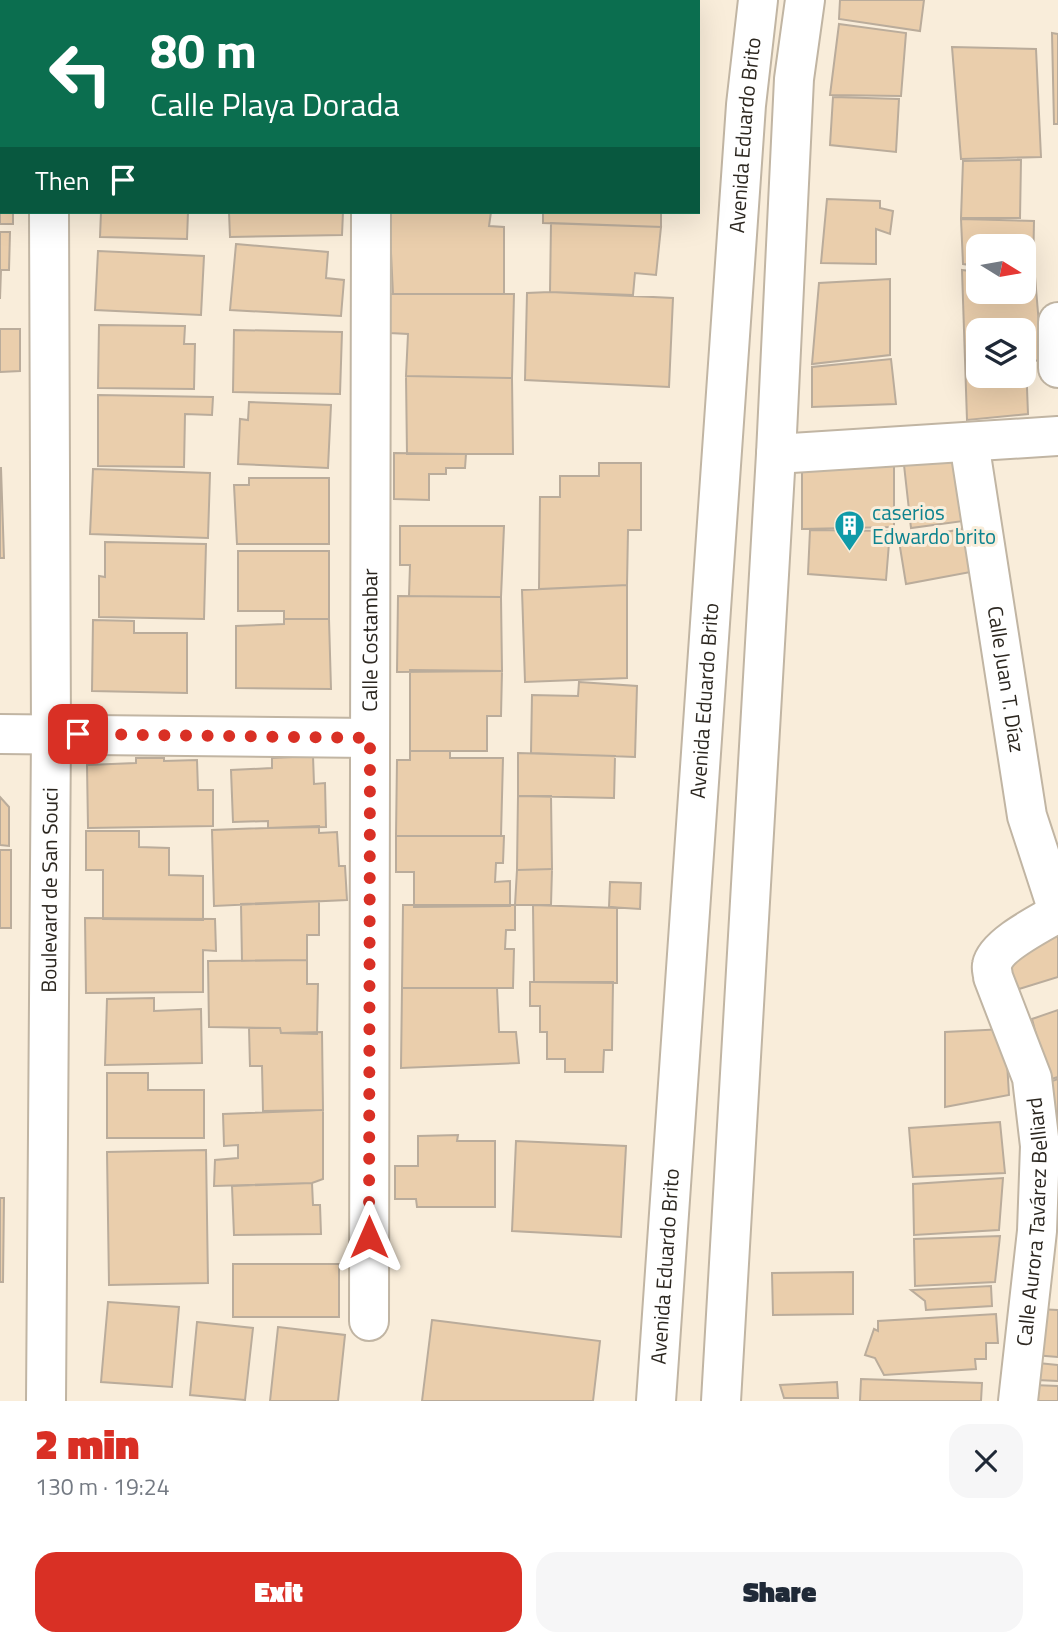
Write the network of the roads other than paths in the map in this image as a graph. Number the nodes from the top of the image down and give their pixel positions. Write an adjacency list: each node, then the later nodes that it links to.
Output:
1 (758, 0): 16 (street, Avenida Eduardo Brito)
2 (805, 0): 9 (street, Avenida Eduardo Brito)
3 (49, 214): 11 (street, Boulevard de San Souci)
4 (371, 214): 12 (street, Calle Costambar)
5 (1058, 323): 6 (street)
6 (1058, 369)
7 (1058, 436): 8 (street)
8 (969, 442): 9 (street); 13 (street, Calle Juan T. Díaz)
9 (775, 454): 17 (street, Avenida Eduardo Brito)
10 (0, 734): 11 (street)
11 (51, 734): 12 (street); 15 (street, Boulevard de San Souci)
12 (370, 738): 14 (street, Calle Costambar)
13 (1058, 912): 18 (street, Calle Aurora Tavárez Belliard)
14 (369, 1321)
15 (46, 1401)
16 (656, 1401)
17 (721, 1401)
18 (1018, 1401)

